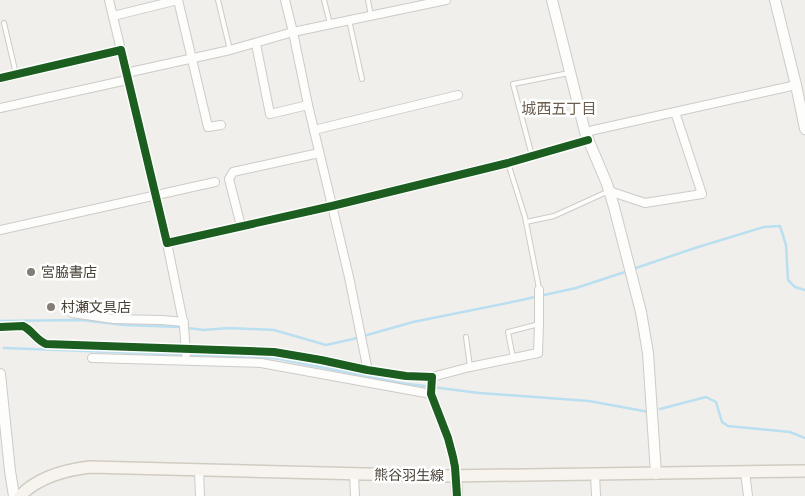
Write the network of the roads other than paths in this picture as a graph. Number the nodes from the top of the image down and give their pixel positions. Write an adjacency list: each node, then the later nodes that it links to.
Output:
1 (109, 0): 9 (street)
2 (218, 0): 17 (lane)
3 (285, 0): 14 (street)
4 (324, 0): 13 (lane)
5 (368, 0): 10 (lane)
6 (552, 0): 19 (street)
7 (775, 0): 24 (street)
8 (441, 1): 10 (street)
9 (113, 16): 16 (street); 18 (street)
10 (371, 16): 11 (street)
11 (349, 20): 13 (street); 23 (lane)
12 (4, 24): 20 (lane)
13 (330, 24): 14 (street)
14 (293, 32): 15 (street); 26 (street)
15 (256, 44): 17 (street); 26 (street)
16 (121, 50): 20 (street); 21 (street)
17 (230, 50): 18 (street)
18 (193, 58): 21 (street); 29 (street)
19 (571, 73): 32 (street); 34 (lane)
20 (16, 74): 22 (street)
21 (127, 76): 27 (street); 38 (street)
22 (0, 78)
23 (362, 79)
24 (796, 85): 28 (street); 30 (street)
25 (458, 95): 31 (street)
26 (308, 105): 31 (street)
27 (0, 108)
28 (675, 112): 32 (street); 37 (street)
29 (220, 125)
30 (805, 129)
31 (314, 130): 33 (street)
32 (587, 136): 34 (street); 37 (street)
33 (320, 153): 39 (street); 41 (street)
34 (532, 156): 35 (street)
35 (508, 163): 39 (street); 40 (lane)
36 (214, 182): 38 (street)
37 (609, 191): 40 (lane); 63 (street)
38 (155, 196): 42 (street); 43 (street)
39 (332, 206): 41 (street); 54 (street)
40 (526, 222): 44 (lane)
41 (240, 226): 43 (street)
42 (0, 230)
43 (167, 243): 47 (street)
44 (539, 290): 46 (street)
45 (72, 313): 47 (street)
46 (540, 324): 52 (street); 52 (lane)
47 (185, 326): 50 (street)
48 (0, 327): 50 (street)
49 (466, 337): 53 (lane)
50 (186, 355): 51 (street); 54 (street); 56 (street)
51 (92, 358)
52 (513, 358): 53 (street)
53 (470, 367): 56 (street)
54 (367, 370): 56 (street)
55 (0, 374): 57 (street)
56 (431, 386): 64 (street)
57 (3, 433): 65 (street)
58 (199, 470): 61 (main road, 熊谷羽生線); 66 (main road, 熊谷羽生線); 67 (street)
59 (805, 471): 60 (main road, 熊谷羽生線)
60 (745, 472): 63 (main road, 熊谷羽生線); 71 (street)
61 (354, 474): 64 (main road, 熊谷羽生線); 68 (street)
62 (595, 474): 63 (main road, 熊谷羽生線); 64 (main road, 熊谷羽生線); 70 (street)
63 (656, 474)
64 (456, 476): 69 (street)
65 (14, 496)
66 (20, 496)
67 (200, 496)
68 (355, 496)
69 (457, 496)
70 (596, 496)
71 (748, 496)

